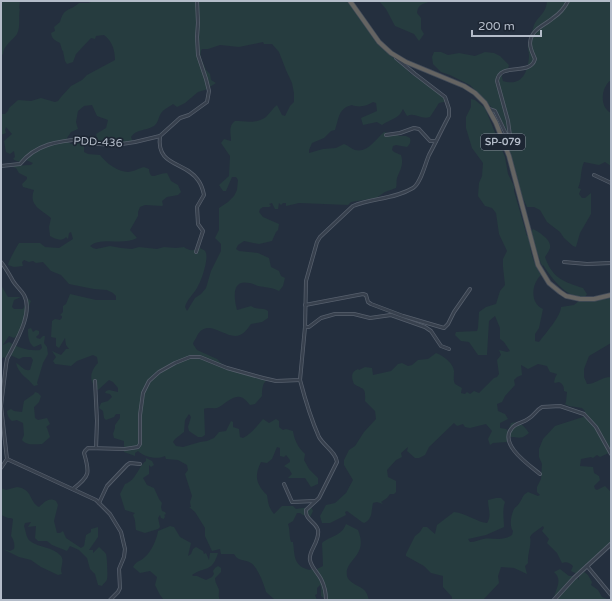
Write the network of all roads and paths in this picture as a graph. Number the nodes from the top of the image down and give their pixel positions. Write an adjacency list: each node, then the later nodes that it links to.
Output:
1 (197, 1): 7 (street, PDD-436 / PDD-436)
2 (350, 1): 4 (highway, SP-079)
3 (568, 1): 5 (street)
4 (391, 53): 5 (highway, SP-079); 8 (street)
5 (489, 109): 17 (highway, SP-079)
6 (386, 135): 8 (street)
7 (160, 136): 9 (street, PDD-436 / PDD-436); 12 (street)
8 (437, 140): 18 (street)
9 (1, 166)
10 (594, 175): 11 (street)
11 (611, 183)
12 (196, 252)
13 (1, 262): 25 (street)
14 (564, 262): 15 (street)
15 (611, 263)
16 (470, 289): 18 (street)
17 (611, 295)
18 (305, 305): 19 (street)
19 (305, 327): 20 (street); 21 (street)
20 (449, 349)
21 (300, 380): 23 (street); 31 (street)
22 (95, 381): 23 (street)
23 (96, 448): 30 (street)
24 (611, 454): 28 (street)
25 (7, 459): 27 (street); 30 (street)
26 (140, 464): 32 (street)
27 (1, 468)
28 (540, 474)
29 (284, 484): 31 (street)
30 (74, 489): 32 (street)
31 (316, 501): 37 (street)
32 (99, 503): 36 (street)
33 (611, 544): 34 (street)
34 (587, 566): 35 (street); 38 (street)
35 (611, 595)
36 (110, 600)
37 (326, 600)
38 (554, 600)

